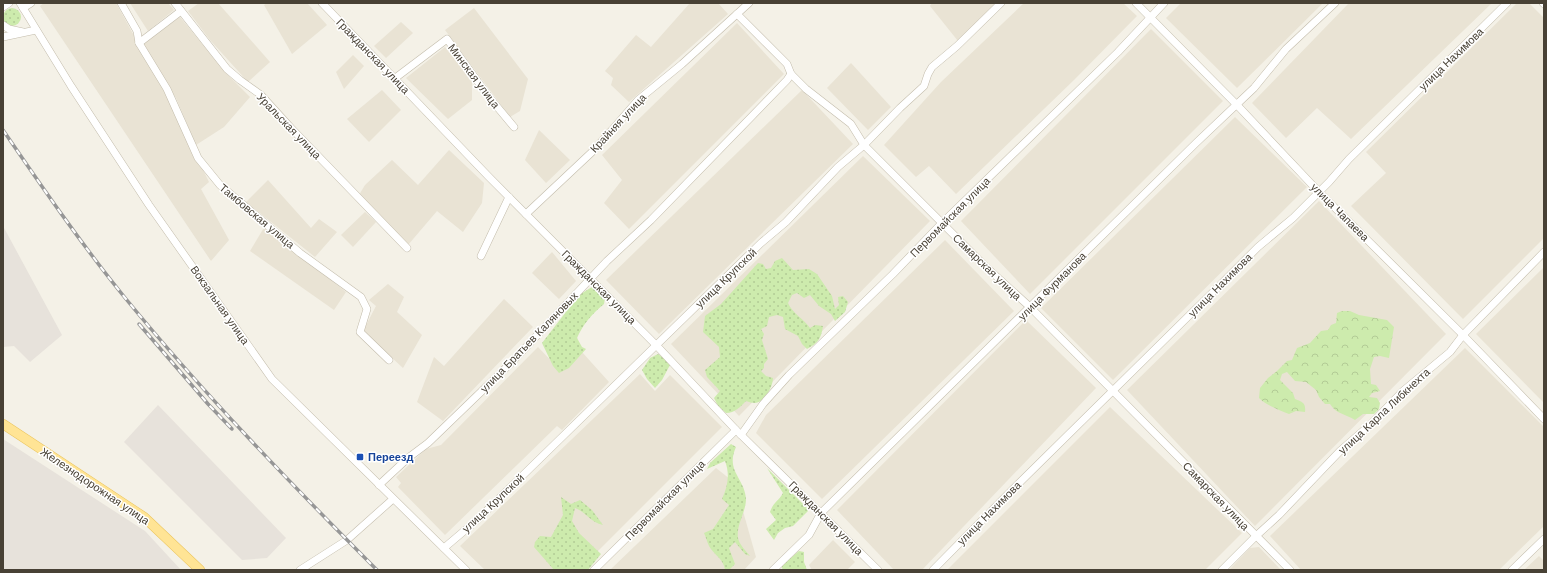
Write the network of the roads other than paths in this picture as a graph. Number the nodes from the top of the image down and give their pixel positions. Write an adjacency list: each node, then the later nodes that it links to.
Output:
1 (9, 3): 13 (street)
2 (31, 3): 12 (street)
3 (121, 3): 21 (street, Тамбовская улица)
4 (175, 3): 14 (street, Уральская улица)
5 (322, 3): 23 (street, Гражданская улица)
6 (749, 3): 15 (street, Крайняя улица)
7 (1001, 3): 26 (street, улица Крупской)
8 (1136, 3): 16 (street, улица Чапаева)
9 (1164, 3): 16 (street, Первомайская улица)
10 (1335, 3): 24 (street, улица Фурманова)
11 (1508, 3): 27 (street, улица Нахимова)
12 (22, 5): 18 (street, Вокзальная улица)
13 (3, 7)
14 (181, 11): 21 (street); 31 (street, Уральская улица)
15 (737, 14): 22 (street, Самарская улица); 29 (street, Крайняя улица)
16 (1151, 17): 24 (street, улица Чапаева); 30 (street, Первомайская улица)
17 (3, 25): 19 (street)
18 (36, 30): 19 (street); 43 (street, Вокзальная улица)
19 (23, 32): 20 (street)
20 (3, 37)
21 (139, 43): 38 (street, Тамбовская улица)
22 (791, 74): 26 (street, Самарская улица); 34 (street, улица Братьев Каляновых)
23 (394, 79): 25 (street, Минская улица); 28 (street, Гражданская улица)
24 (1237, 105): 27 (street, улица Чапаева); 35 (street, улица Фурманова)
25 (514, 126)
26 (864, 145): 30 (street, Самарская улица); 37 (street, улица Крупской)
27 (1318, 191): 36 (street, улица Чапаева); 39 (street, улица Нахимова)
28 (509, 197): 29 (street, Гражданская улица); 33 (street)
29 (526, 214): 34 (street, Гражданская улица)
30 (942, 223): 35 (street, Самарская улица); 42 (street, Первомайская улица)
31 (407, 248)
32 (1544, 252): 36 (street, улица Карла Либкнехта)
33 (481, 256)
34 (592, 279): 37 (street, Гражданская улица); 43 (street, улица Братьев Каляновых)
35 (1030, 307): 39 (street, Самарская улица); 45 (street, улица Фурманова)
36 (1463, 335): 40 (street, улица Чапаева); 46 (street, улица Карла Либкнехта)
37 (656, 345): 42 (street, Гражданская улица); 48 (street, улица Крупской)
38 (389, 360)
39 (1113, 390): 46 (street, Самарская улица); 55 (street, улица Нахимова)
40 (1544, 419)
41 (3, 424): 49 (main road, Железнодорожная улица)
42 (739, 432): 45 (street, Гражданская улица); 52 (street, Первомайская улица)
43 (379, 485): 44 (street, Вокзальная улица)
44 (393, 499): 48 (street, Вокзальная улица); 50 (street)
45 (821, 512): 53 (street, улица Фурманова); 54 (street, Гражданская улица)
46 (1256, 536): 56 (street, улица Карла Либкнехта); 57 (street, Самарская улица)
47 (1544, 539): 58 (street)
48 (444, 548): 51 (street, Вокзальная улица)
49 (200, 570)
50 (300, 570)
51 (466, 570)
52 (594, 570)
53 (773, 570)
54 (878, 570)
55 (933, 570)
56 (1222, 570)
57 (1290, 570)
58 (1512, 570)

